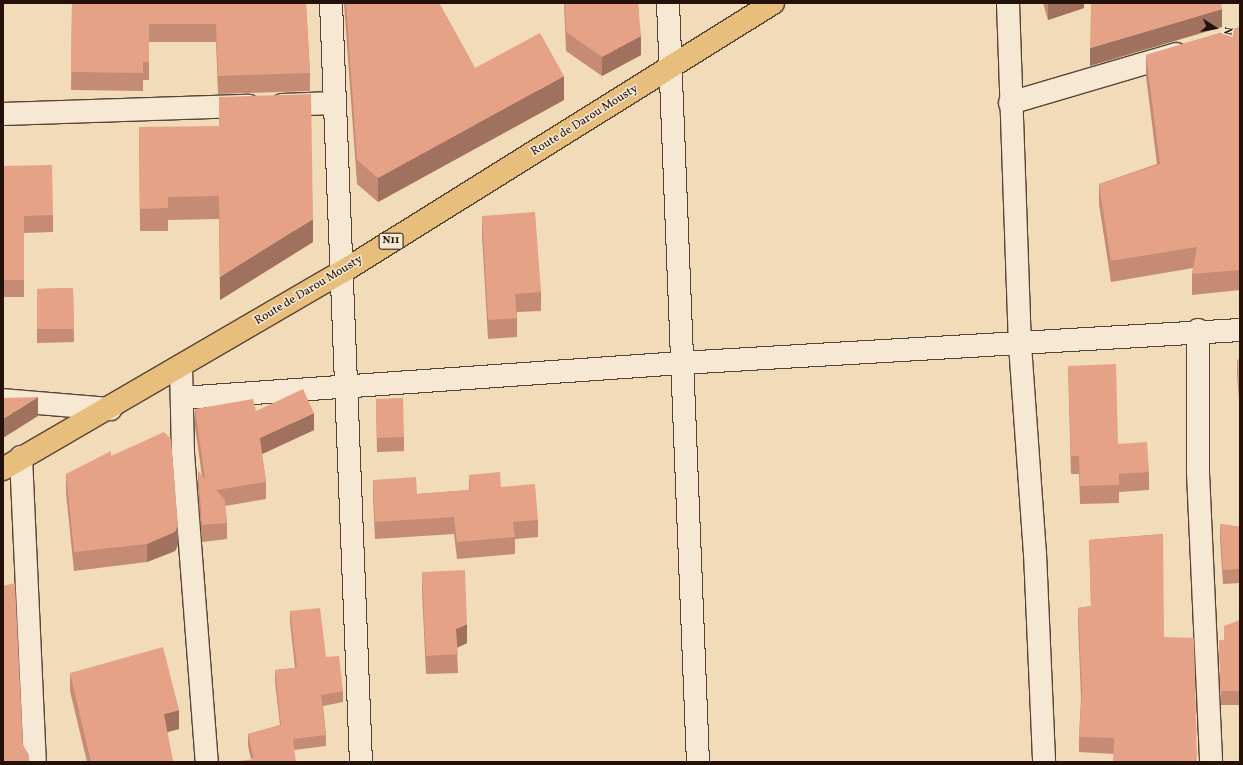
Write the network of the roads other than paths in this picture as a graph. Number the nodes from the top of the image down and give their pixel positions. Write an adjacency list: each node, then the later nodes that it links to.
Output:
1 (331, 3): 7 (street)
2 (668, 3): 6 (street)
3 (773, 3): 6 (main road, Route de Darou Mousty / N11)
4 (1008, 3): 8 (street)
5 (1195, 48): 8 (street)
6 (671, 68): 10 (main road, Route de Darou Mousty / N11); 14 (street)
7 (334, 103): 9 (street); 10 (street)
8 (1010, 103): 13 (street)
9 (3, 114)
10 (342, 272): 15 (main road, Route de Darou Mousty / N11); 16 (street)
11 (1198, 330): 12 (street); 13 (street); 27 (street)
12 (1240, 330)
13 (1020, 345): 14 (street); 26 (street)
14 (681, 363): 16 (street); 25 (street)
15 (181, 366): 17 (street); 19 (main road, Route de Darou Mousty / N11)
16 (346, 388): 17 (street); 24 (street)
17 (182, 398): 23 (street)
18 (3, 400): 19 (street)
19 (111, 409): 20 (main road, Route de Darou Mousty / N11)
20 (21, 457): 21 (main road, Route de Darou Mousty / N11); 22 (street)
21 (3, 469)
22 (35, 762)
23 (207, 762)
24 (361, 762)
25 (698, 762)
26 (1044, 762)
27 (1211, 762)

